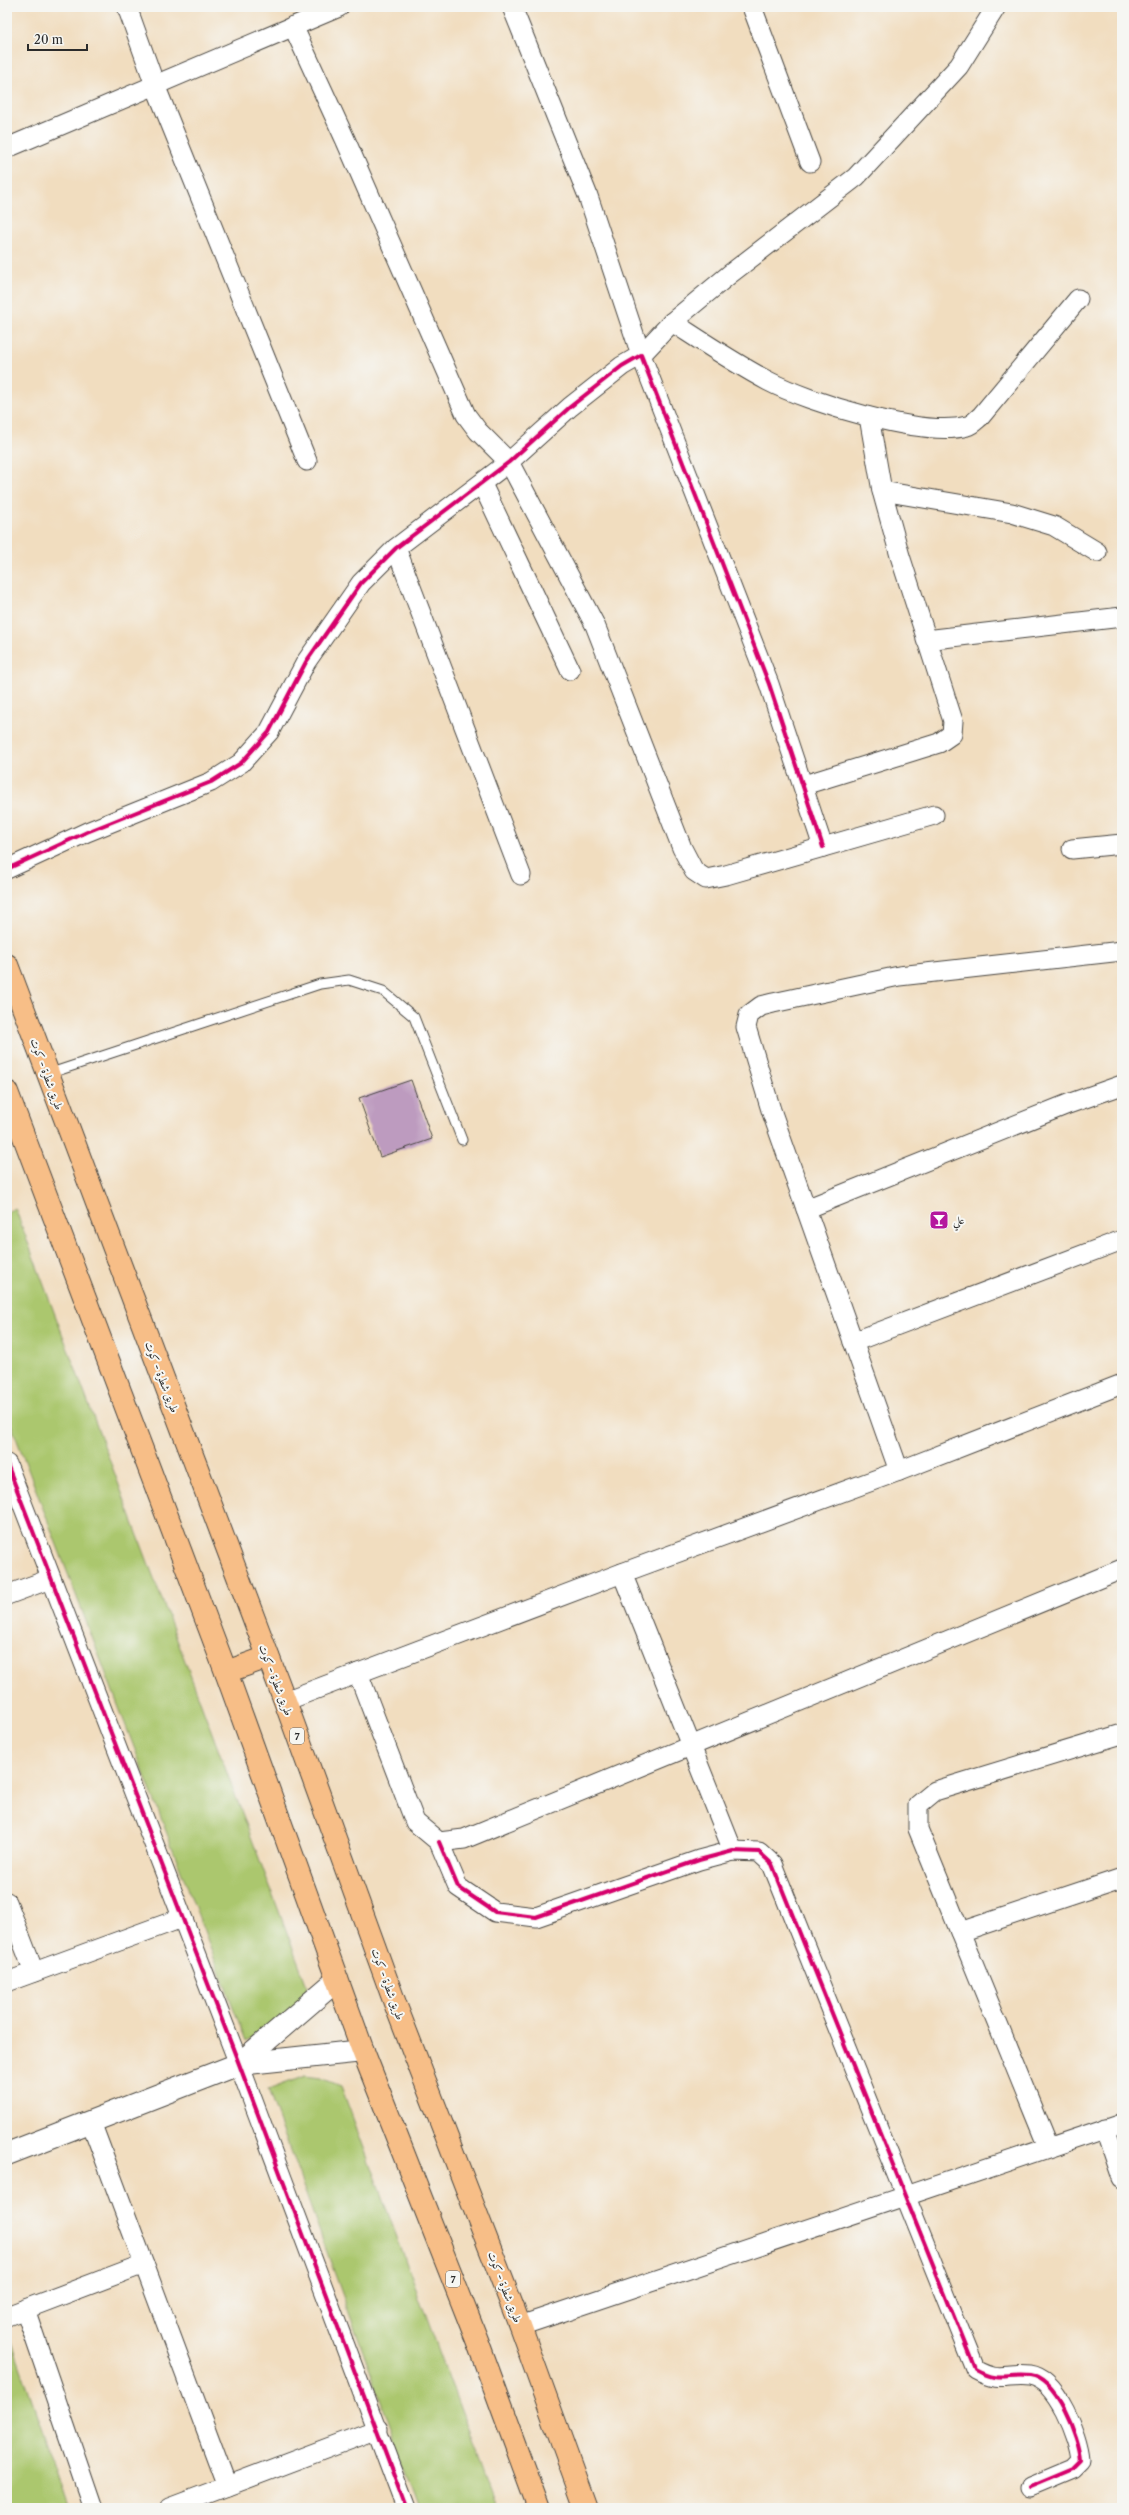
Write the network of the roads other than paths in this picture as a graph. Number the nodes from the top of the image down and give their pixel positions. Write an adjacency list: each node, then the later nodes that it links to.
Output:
1 (127, 7): 7 (street)
2 (339, 7): 6 (street)
3 (512, 7): 12 (street)
4 (752, 7): 9 (street)
5 (996, 7): 11 (street)
6 (292, 26): 7 (street); 15 (street)
7 (155, 85): 8 (street); 14 (street)
8 (7, 148)
9 (810, 162)
10 (1078, 300): 13 (street)
11 (672, 322): 12 (street); 13 (street)
12 (641, 355): 15 (street); 23 (street)
13 (869, 417): 17 (street)
14 (307, 461)
15 (509, 462): 16 (street); 26 (street)
16 (482, 484): 18 (street); 22 (street)
17 (882, 491): 19 (street); 21 (street)
18 (396, 548): 28 (street); 29 (street)
19 (1097, 552)
20 (1122, 617): 21 (street)
21 (926, 640): 23 (street)
22 (570, 670)
23 (804, 785): 26 (street)
24 (934, 815): 26 (street)
25 (1122, 844): 27 (street)
26 (823, 847)
27 (1072, 849)
28 (7, 869)
29 (521, 875)
30 (1122, 951): 36 (street)
31 (7, 965): 32 (highway, طريق شطرة - كوت / 7)
32 (47, 1074): 35 (lane); 46 (highway, طريق شطرة - كوت / 7)
33 (1122, 1085): 36 (street)
34 (7, 1092): 47 (highway, 7)
35 (462, 1140)
36 (806, 1209): 38 (street)
37 (1122, 1240): 38 (street)
38 (854, 1342): 41 (street)
39 (1122, 1384): 41 (street)
40 (7, 1464): 44 (street)
41 (900, 1471): 43 (street)
42 (1122, 1569): 51 (street)
43 (622, 1573): 48 (street); 51 (street)
44 (50, 1579): 45 (street); 56 (street)
45 (7, 1595)
46 (268, 1657): 47 (highway); 49 (highway, طريق شطرة - كوت / 7)
47 (226, 1672): 59 (highway, 7)
48 (358, 1673): 49 (street); 52 (street)
49 (284, 1702): 72 (highway, طريق شطرة - كوت / 7)
50 (1122, 1734): 57 (street)
51 (690, 1746): 52 (street); 53 (street)
52 (439, 1842): 53 (street)
53 (733, 1851): 68 (street)
54 (1122, 1878): 57 (street)
55 (7, 1902): 58 (street)
56 (182, 1918): 58 (street); 62 (street)
57 (960, 1932): 65 (street)
58 (34, 1972): 60 (street)
59 (337, 1980): 61 (highway, 7); 62 (street)
60 (7, 1982)
61 (363, 2050): 62 (street); 80 (highway, 7)
62 (239, 2064): 63 (street); 73 (street)
63 (91, 2122): 66 (street); 69 (street)
64 (1113, 2126): 65 (street); 67 (street)
65 (1048, 2147): 68 (street)
66 (7, 2154)
67 (1122, 2178)
68 (906, 2195): 72 (street); 75 (street)
69 (144, 2264): 70 (street); 74 (street)
70 (25, 2309): 71 (street); 77 (street)
71 (7, 2316)
72 (520, 2326): 76 (highway, طريق شطرة - كوت / 7)
73 (378, 2429): 74 (street); 79 (street)
74 (227, 2486): 78 (street)
75 (1030, 2487)
76 (583, 2506)
77 (93, 2508)
78 (169, 2508)
79 (406, 2508)
80 (539, 2508)

